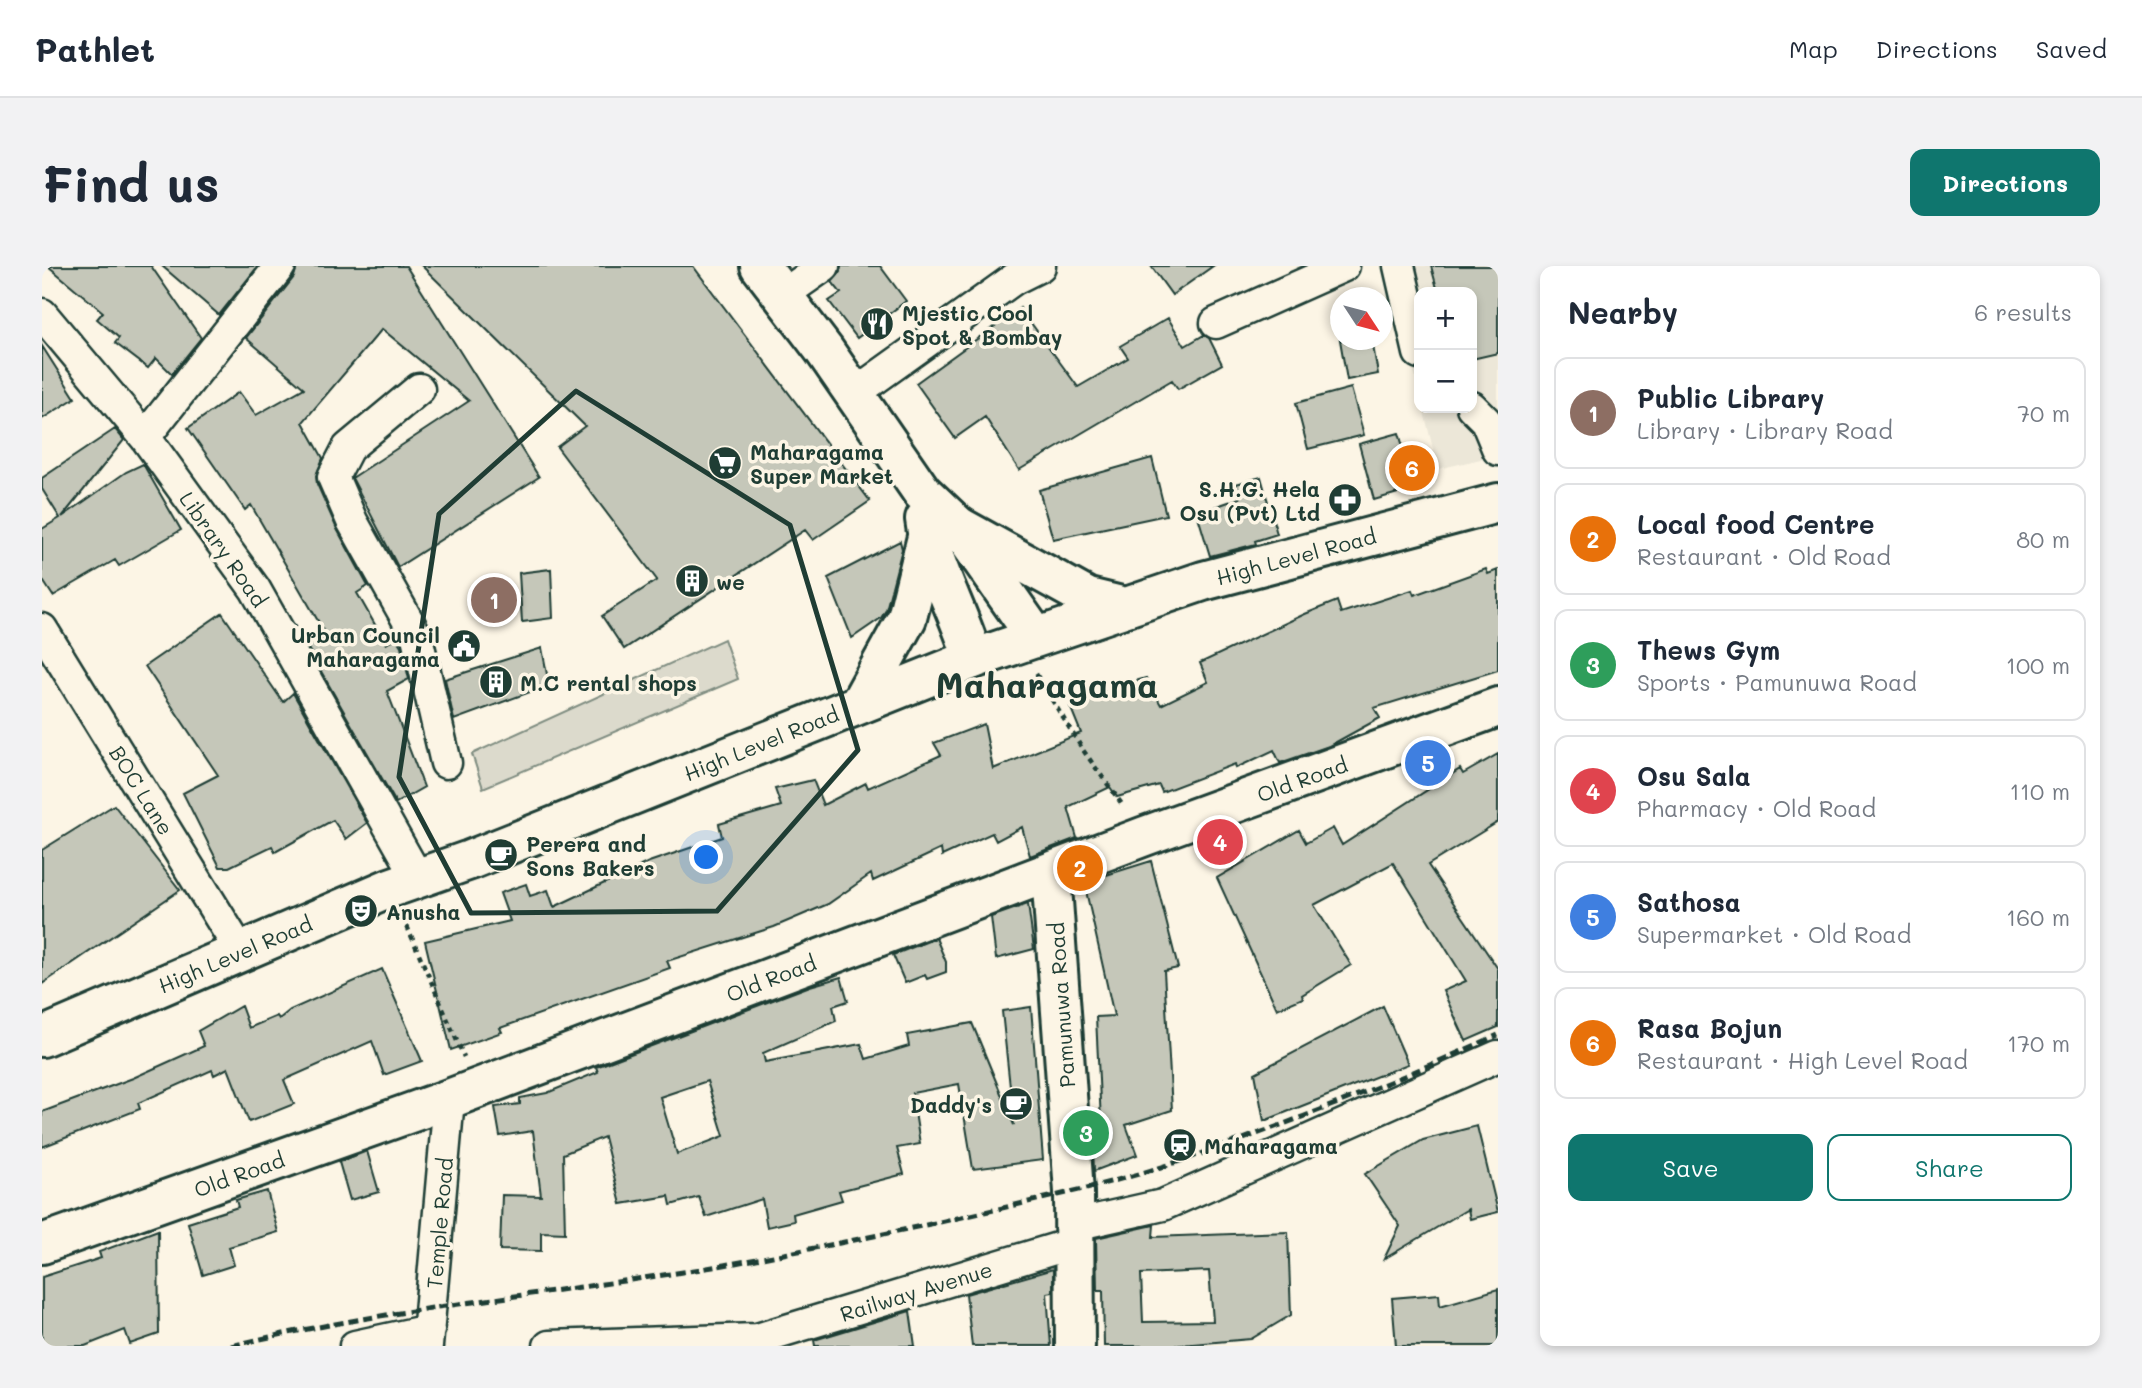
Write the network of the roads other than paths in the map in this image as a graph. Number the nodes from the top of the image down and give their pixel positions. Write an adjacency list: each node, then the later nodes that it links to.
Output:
1 (279, 266): 13 (street)
2 (824, 266): 6 (street)
3 (1040, 266): 11 (street)
4 (1343, 266): 8 (street)
5 (1399, 266): 9 (street)
6 (772, 280): 11 (main road)
7 (42, 314): 13 (street, Library Road)
8 (1216, 323)
9 (1418, 350)
10 (419, 389): 23 (street)
11 (855, 393): 16 (main road)
12 (1477, 412): 14 (street)
13 (145, 437): 25 (street, Library Road)
14 (1498, 450)
15 (1498, 503): 17 (main road, High Level Road)
16 (943, 531): 17 (main road); 19 (main road); 20 (main road); 21 (main road)
17 (1125, 607): 19 (main road, High Level Road)
18 (42, 629): 26 (street, BOC Lane)
19 (1026, 640): 20 (main road, High Level Road)
20 (973, 659): 21 (main road, High Level Road)
21 (860, 703): 25 (main road, High Level Road)
22 (1498, 707): 24 (main road, Old Road)
23 (446, 763)
24 (1051, 873): 29 (main road, Old Road); 30 (main road, Pamunuwa Road)
25 (404, 883): 26 (main road, High Level Road)
26 (241, 952): 27 (main road, High Level Road)
27 (42, 1037)
28 (1498, 1056): 30 (street, Railway Avenue)
29 (463, 1093): 31 (main road, Old Road); 32 (street, Temple Road)
30 (1074, 1234): 34 (street, Railway Avenue); 35 (main road, Pamunuwa Road)
31 (42, 1244)
32 (428, 1338): 33 (street)
33 (355, 1346)
34 (549, 1346)
35 (1076, 1346)

